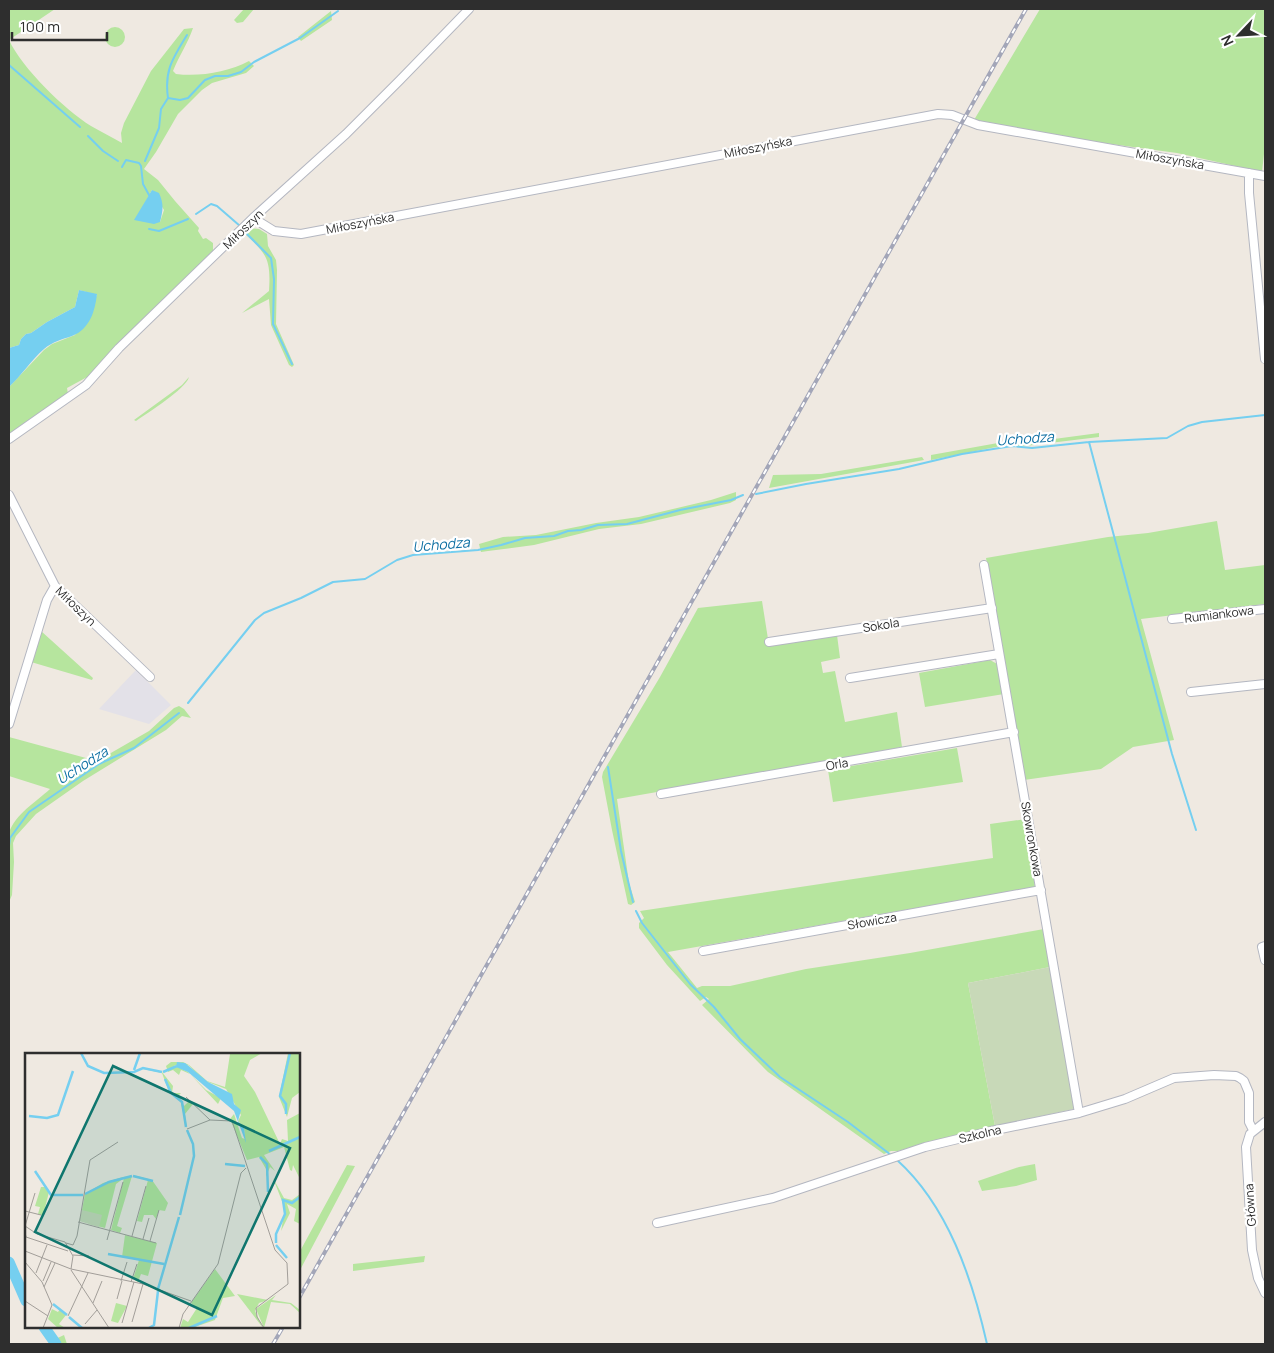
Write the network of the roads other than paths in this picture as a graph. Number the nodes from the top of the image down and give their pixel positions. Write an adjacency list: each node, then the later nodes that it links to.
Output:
1 (469, 9): 4 (street, Miłoszyn)
2 (1249, 173): 3 (street, Miłoszyńska); 4 (street, Miłoszyńska); 5 (street)
3 (1265, 176)
4 (253, 218): 6 (street, Miłoszyn)
5 (1265, 359)
6 (9, 439)
7 (9, 495): 9 (street, Miłoszyn)
8 (984, 565): 10 (street, Skowronkowa)
9 (55, 586): 15 (street, Miłoszyn); 19 (street)
10 (992, 608): 13 (street, Sokola); 14 (street, Skowronkowa)
11 (1265, 609): 12 (street, Rumiankowa)
12 (1172, 619)
13 (769, 642)
14 (999, 654): 16 (street); 20 (street, Skowronkowa)
15 (150, 677)
16 (850, 678)
17 (1265, 684): 18 (street)
18 (1191, 692)
19 (9, 724)
20 (1014, 732): 21 (street, Orla); 22 (street, Skowronkowa)
21 (660, 794)
22 (1041, 890): 24 (street, Słowicza); 26 (street, Skowronkowa)
23 (1265, 946): 25 (street)
24 (703, 951)
25 (1265, 960)
26 (1080, 1113): 28 (street, Szkolna); 29 (street, Szkolna)
27 (1265, 1122): 28 (street)
28 (1253, 1130): 30 (street, Główna)
29 (657, 1223)
30 (1265, 1293)

